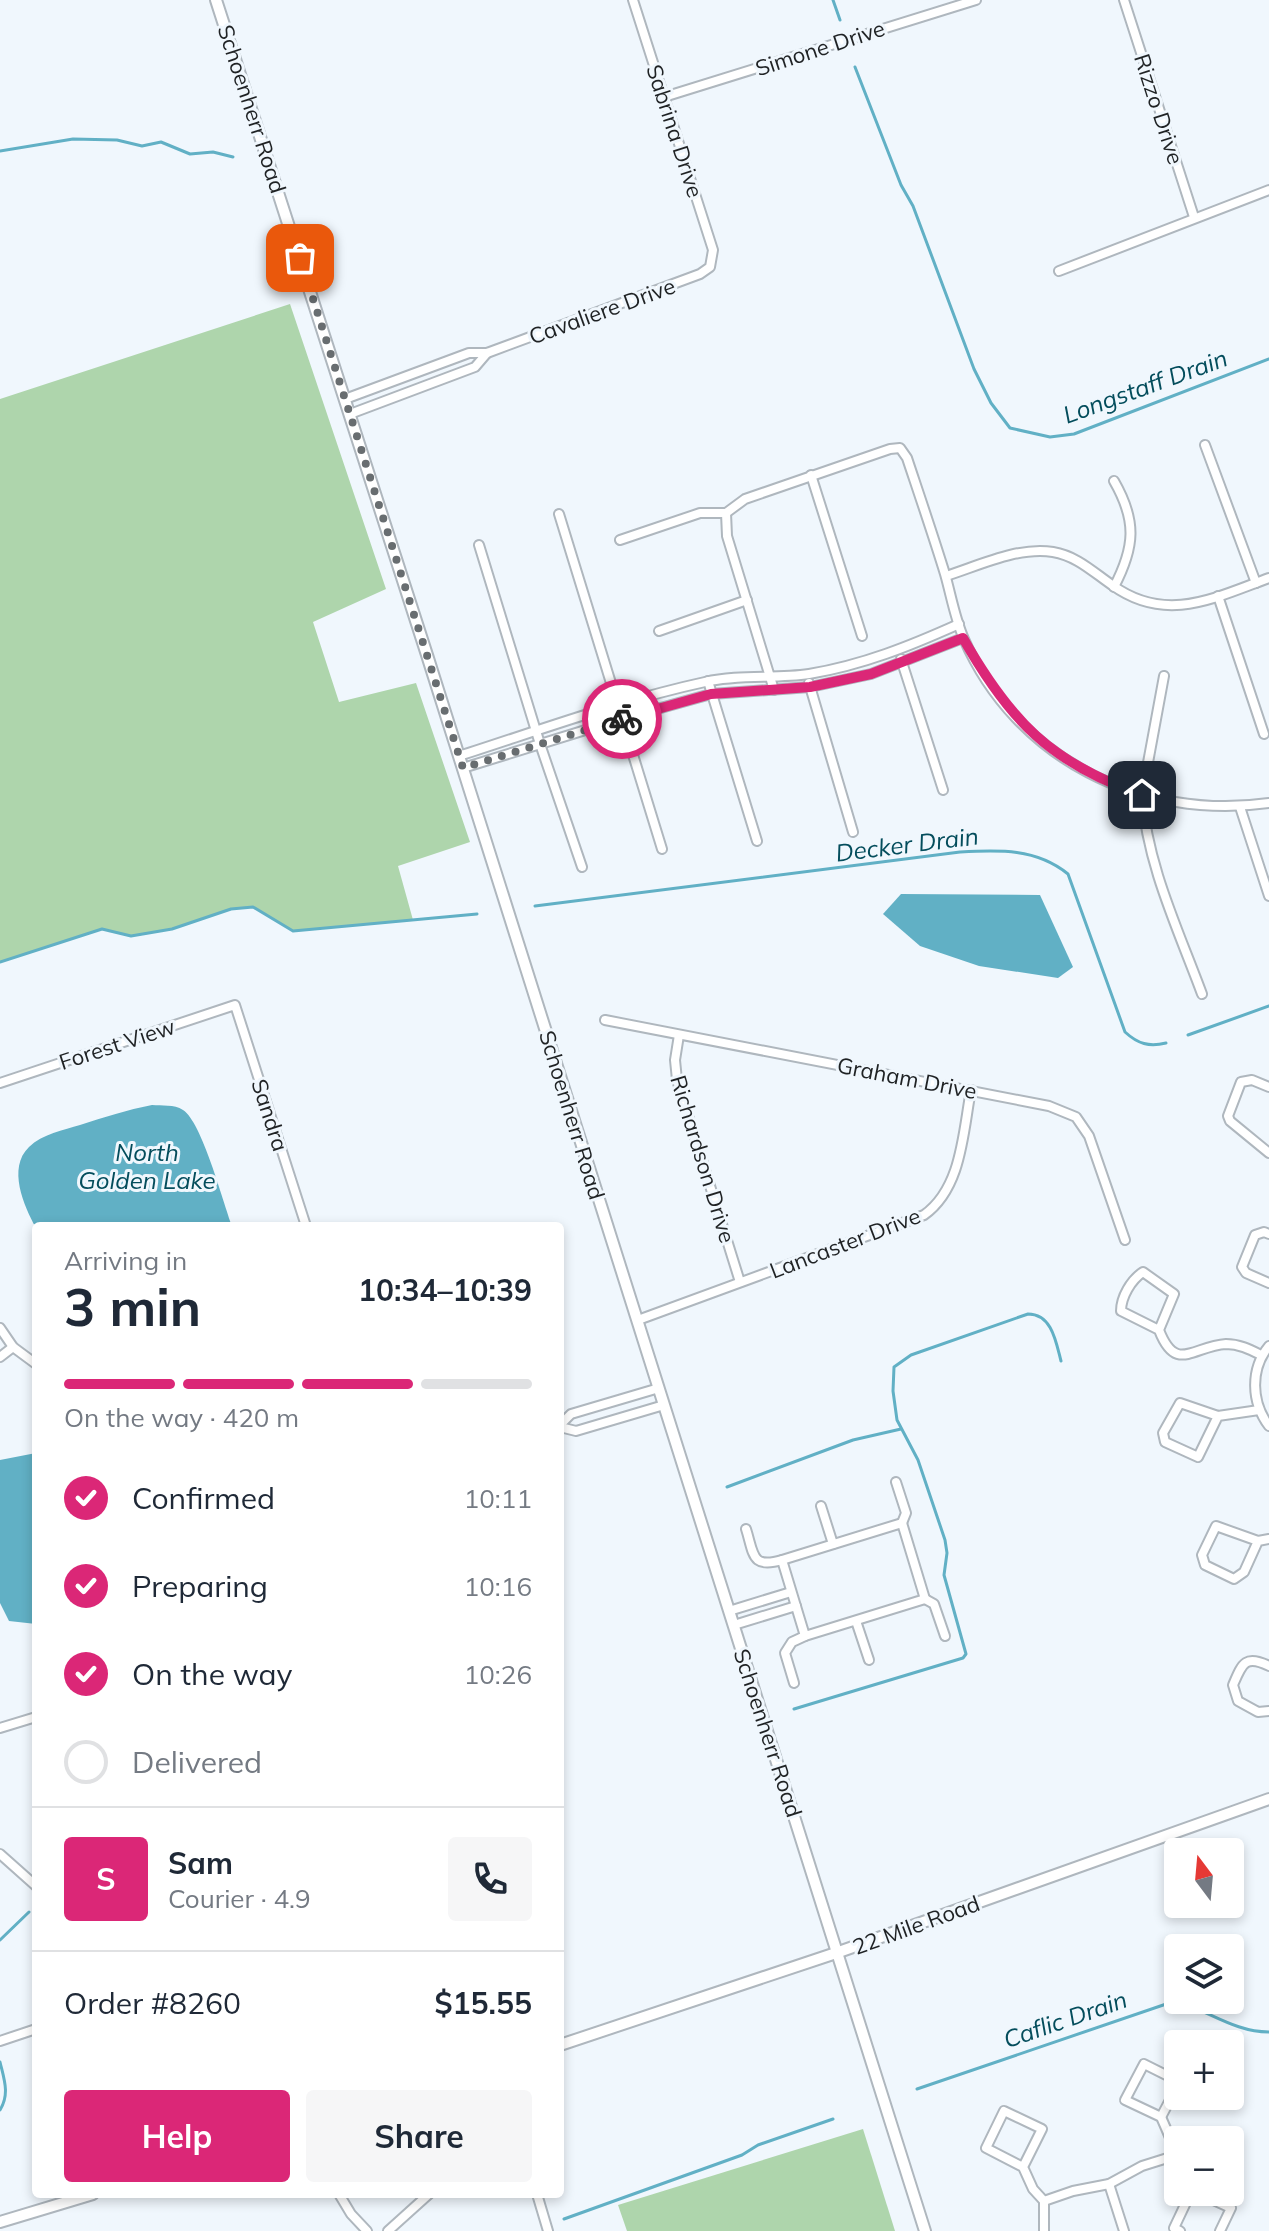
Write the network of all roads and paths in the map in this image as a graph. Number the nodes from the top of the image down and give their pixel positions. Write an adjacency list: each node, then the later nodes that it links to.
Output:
1 (216, 0): 11 (street, Schoenherr Road)
2 (633, 0): 5 (street, Sabrina Drive)
3 (976, 0): 5 (street, Simone Drive)
4 (1124, 0): 7 (street, Rizzo Drive)
5 (664, 97): 8 (street, Sabrina Drive)
6 (1269, 190): 7 (street)
7 (1194, 217): 9 (street)
8 (712, 263): 10 (street, Cavaliere Drive)
9 (1059, 271)
10 (487, 353): 11 (street, Cavaliere Drive); 12 (street, Cavaliere Drive)
11 (345, 399): 12 (street, Schoenherr Road)
12 (350, 414): 44 (street, Schoenherr Road)
13 (1205, 445): 22 (street)
14 (811, 475): 16 (street); 20 (street); 28 (street)
15 (1114, 481): 23 (street)
16 (726, 513): 18 (street); 25 (street)
17 (559, 514): 39 (street)
18 (620, 540)
19 (479, 545): 41 (street)
20 (946, 576): 23 (street); 26 (street)
21 (1269, 578): 22 (street)
22 (1256, 583): 24 (street)
23 (1114, 587): 24 (street)
24 (1218, 596): 42 (street)
25 (747, 600): 27 (street); 33 (street)
26 (959, 624): 29 (street); 30 (street)
27 (659, 631)
28 (862, 636)
29 (963, 638): 31 (street); 47 (street)
30 (899, 651): 31 (street); 32 (street)
31 (903, 664): 36 (street); 46 (street)
32 (807, 674): 33 (street); 36 (street)
33 (770, 676): 35 (street); 37 (street)
34 (1164, 676): 47 (street)
35 (708, 681): 38 (street); 39 (street)
36 (810, 687): 37 (street); 50 (street)
37 (774, 690): 38 (street)
38 (711, 694): 40 (street); 51 (street)
39 (617, 706): 40 (street); 41 (street)
40 (621, 719): 43 (street); 52 (street)
41 (537, 732): 43 (street); 44 (street)
42 (1264, 734)
43 (540, 744): 45 (street); 53 (street)
44 (459, 756): 45 (street, Schoenherr Road)
45 (463, 768): 68 (street, Schoenherr Road)
46 (943, 790)
47 (1142, 795): 49 (street); 55 (street)
48 (1269, 803): 49 (street)
49 (1240, 807): 54 (street)
50 (853, 832)
51 (757, 841)
52 (662, 849)
53 (582, 867)
54 (1269, 896)
55 (1202, 994)
56 (235, 1005): 59 (street, Forest View); 63 (street, Sandra)
57 (605, 1020): 58 (street, Graham Drive)
58 (679, 1035): 61 (street, Graham Drive); 66 (street, Richardson Drive)
59 (0, 1083)
60 (1269, 1087): 62 (street)
61 (971, 1090): 65 (street, Graham Drive); 66 (street, Lancaster Drive)
62 (1268, 1148)
63 (305, 1222)
64 (1269, 1234): 67 (street)
65 (1125, 1240)
66 (740, 1282): 68 (street, Lancaster Drive)
67 (1269, 1283)
68 (638, 1320): 76 (street, Schoenherr Road)
69 (0, 1328): 72 (street)
70 (1159, 1330): 70 (street); 73 (street)
71 (1269, 1346): 73 (street)
72 (13, 1347): 74 (street); 75 (street)
73 (1261, 1355): 78 (street)
74 (0, 1357)
75 (32, 1361)
76 (659, 1388): 77 (street, Schoenherr Road); 81 (street)
77 (664, 1405): 82 (street); 94 (street, Schoenherr Road)
78 (1259, 1410): 79 (street); 80 (street)
79 (1218, 1416): 79 (street)
80 (1268, 1421)
81 (564, 1422)
82 (564, 1427)
83 (896, 1482): 85 (street)
84 (821, 1506): 89 (street)
85 (902, 1523): 89 (street); 92 (street)
86 (746, 1529): 90 (street)
87 (1269, 1539): 88 (street)
88 (1258, 1541): 88 (street)
89 (833, 1544): 90 (street)
90 (782, 1560): 91 (street)
91 (791, 1592): 93 (street); 94 (street)
92 (925, 1599): 95 (street); 98 (street)
93 (796, 1606): 96 (street); 97 (street)
94 (729, 1611): 96 (street, Schoenherr Road)
95 (856, 1621): 97 (street); 99 (street)
96 (734, 1625): 108 (street, Schoenherr Road)
97 (805, 1636): 101 (street)
98 (945, 1636)
99 (869, 1660)
100 (1269, 1666): 102 (street)
101 (794, 1683)
102 (1269, 1711)
103 (32, 1718): 104 (street)
104 (0, 1728)
105 (1269, 1799): 108 (street, 22 Mile Road)
106 (0, 1854): 107 (street)
107 (32, 1882)
108 (836, 1953): 111 (street, 22 Mile Road); 130 (street, Schoenherr Road)
109 (32, 2030): 110 (street)
110 (0, 2041)
111 (564, 2044)
112 (1164, 2075): 114 (street)
113 (1164, 2110): 114 (street)
114 (1161, 2117): 115 (street)
115 (1165, 2126)
116 (1164, 2160): 118 (street)
117 (1023, 2167): 117 (street); 123 (street)
118 (1109, 2184): 123 (street); 132 (street)
119 (78, 2198): 126 (street)
120 (341, 2198): 127 (street)
121 (425, 2198): 128 (street)
122 (538, 2198): 129 (street)
123 (1044, 2201): 131 (street)
124 (1186, 2206): 133 (street)
125 (1226, 2206): 134 (street)
126 (1, 2218)
127 (367, 2231)
128 (388, 2231)
129 (548, 2231)
130 (925, 2231)
131 (1044, 2231)
132 (1124, 2231)
133 (1180, 2231)
134 (1220, 2231)

